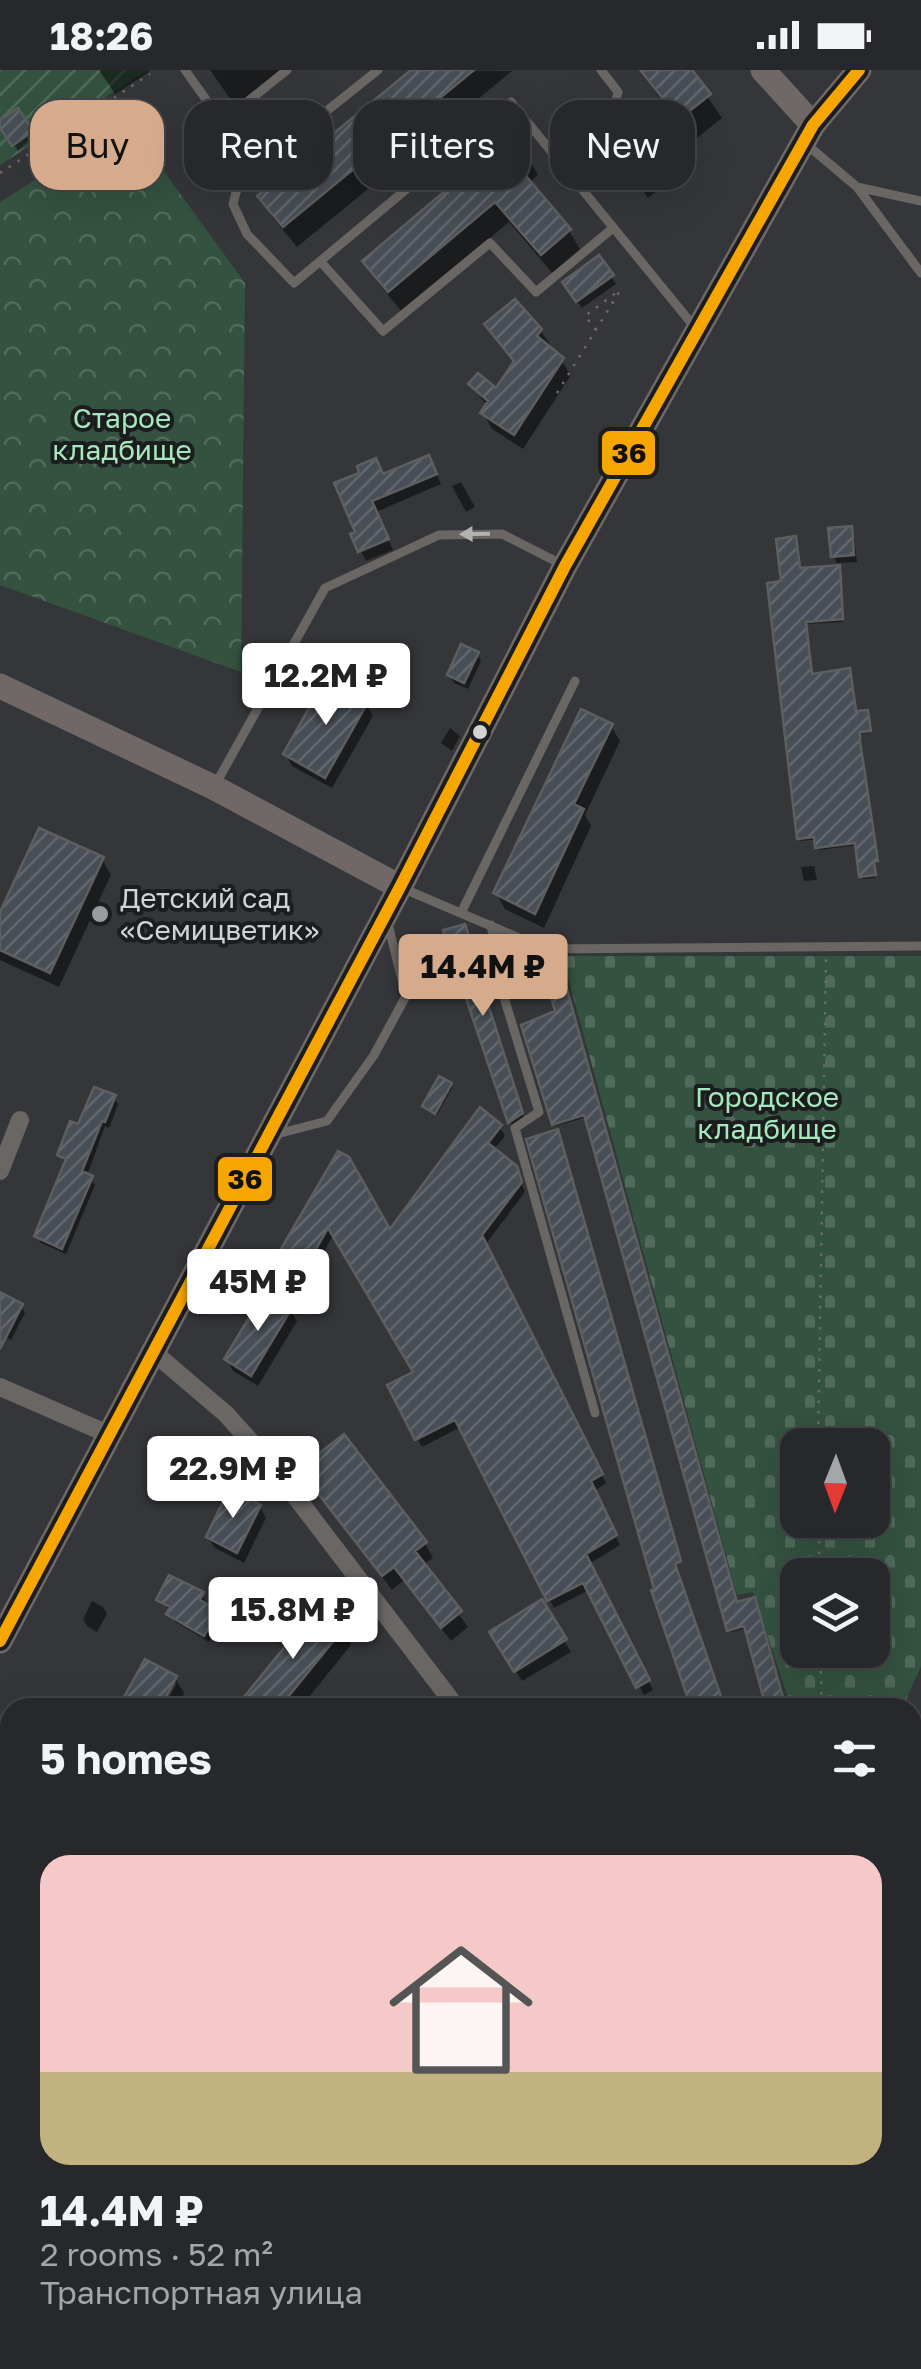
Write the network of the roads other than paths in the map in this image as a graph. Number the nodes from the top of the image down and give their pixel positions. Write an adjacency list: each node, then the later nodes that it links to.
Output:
1 (184, 70): 2 (lane)
2 (287, 70)
3 (378, 70): 14 (lane)
4 (601, 70): 7 (lane)
5 (762, 70): 8 (main road)
6 (860, 70): 8 (main road)
7 (616, 100)
8 (808, 133): 10 (lane); 16 (main road)
9 (550, 149): 14 (lane)
10 (857, 186): 12 (lane); 15 (lane)
11 (583, 190): 13 (lane)
12 (921, 201)
13 (613, 228): 14 (lane); 16 (lane)
14 (320, 261)
15 (921, 274)
16 (698, 331): 17 (main road)
17 (565, 566): 20 (lane, one-way to 20); 21 (main road)
18 (575, 681): 23 (lane)
19 (0, 686): 20 (main road)
20 (213, 787): 21 (main road)
21 (400, 887): 22 (main road); 23 (lane)
22 (385, 911): 27 (main road); 27 (lane)
23 (461, 912): 24 (lane)
24 (490, 926): 25 (lane); 31 (lane)
25 (921, 946)
26 (20, 1120): 28 (street)
27 (266, 1136): 29 (main road)
28 (0, 1170)
29 (152, 1350): 32 (main road); 34 (street)
30 (0, 1387): 32 (street)
31 (595, 1414)
32 (108, 1434): 33 (main road)
33 (0, 1641)
34 (449, 1698)

